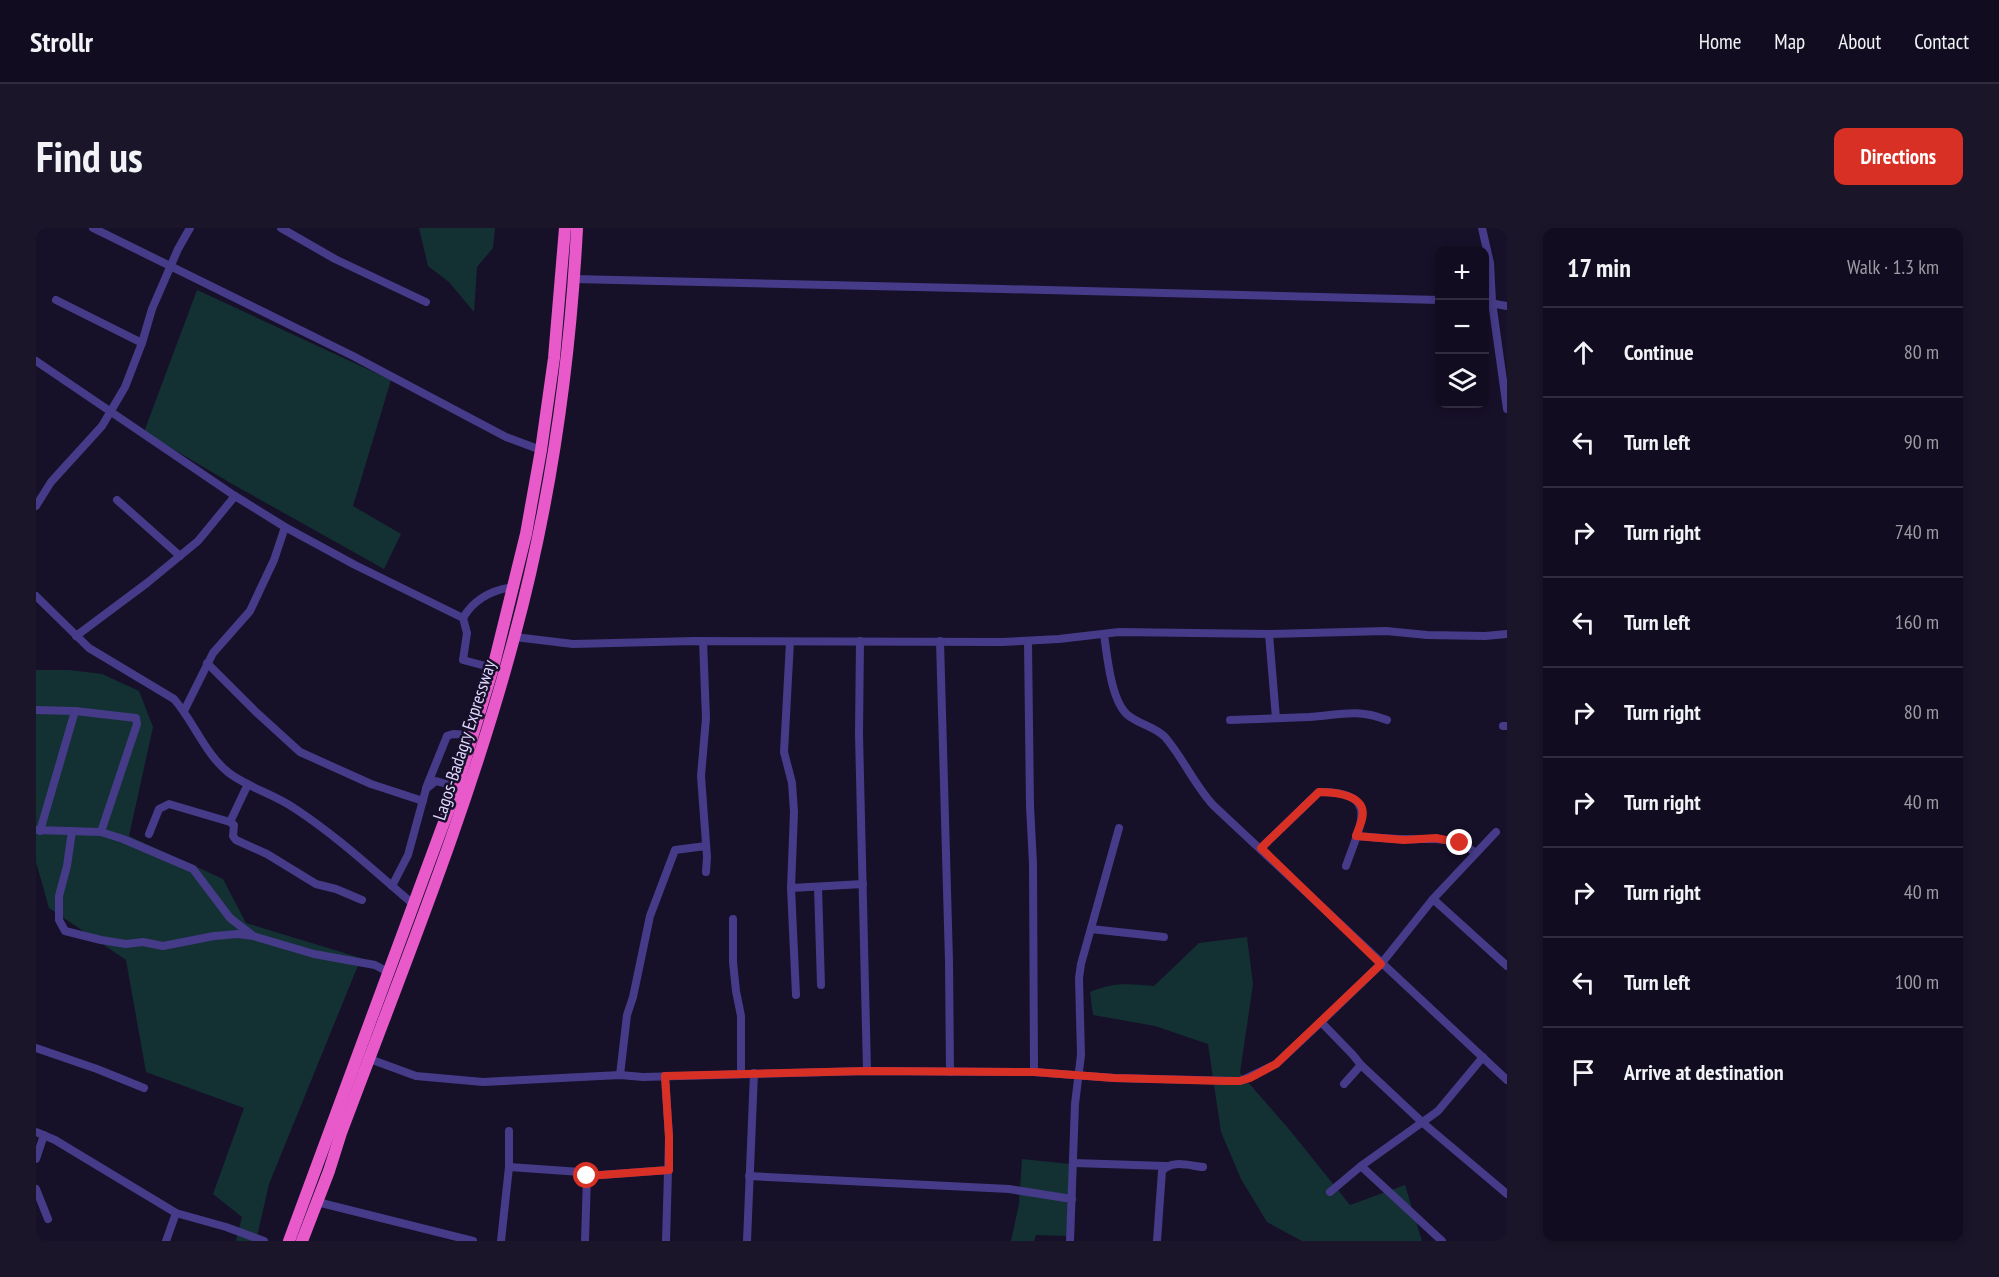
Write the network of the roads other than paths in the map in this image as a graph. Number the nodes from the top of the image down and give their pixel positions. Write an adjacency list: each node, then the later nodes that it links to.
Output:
1 (93, 228): 7 (street)
2 (190, 228): 7 (street)
3 (281, 228): 12 (street)
4 (565, 228): 20 (highway, Lagos-Badagry Expressway)
5 (577, 228): 8 (highway, Lagos-Badagry Expressway)
6 (1482, 228): 11 (street)
7 (171, 266): 16 (street); 20 (street)
8 (574, 279): 10 (street); 34 (highway, Lagos-Badagry Expressway)
9 (56, 300): 16 (street)
10 (1435, 300)
11 (1488, 300)
12 (426, 302)
13 (1489, 302): 14 (street)
14 (1507, 306)
15 (1489, 308): 18 (street)
16 (142, 342): 19 (street)
17 (36, 362): 19 (street)
18 (1507, 409)
19 (110, 412): 21 (street); 22 (street)
20 (541, 450): 27 (highway, Lagos-Badagry Expressway)
21 (38, 495): 24 (street)
22 (235, 496): 25 (street); 26 (street)
23 (117, 500): 26 (street)
24 (36, 506)
25 (285, 527): 29 (street); 40 (street)
26 (180, 556): 33 (street)
27 (513, 587): 29 (street); 41 (highway, Lagos-Badagry Expressway)
28 (36, 596): 33 (street)
29 (463, 618): 41 (street)
30 (1104, 634): 31 (street); 39 (street); 62 (street)
31 (1269, 634): 32 (street); 45 (street)
32 (1507, 634)
33 (76, 636): 44 (street)
34 (515, 637): 35 (street); 84 (highway, Lagos-Badagry Expressway)
35 (704, 641): 38 (street); 61 (street)
36 (860, 641): 37 (street); 38 (street); 66 (street)
37 (940, 641): 39 (street); 88 (street)
38 (790, 642): 69 (street)
39 (1028, 642): 89 (street)
40 (207, 663): 44 (street); 52 (street)
41 (493, 668): 48 (highway, Lagos-Badagry Expressway)
42 (36, 710): 43 (street)
43 (75, 711): 55 (street); 57 (street)
44 (184, 711): 49 (street)
45 (1276, 718): 46 (street); 47 (street)
46 (1230, 720)
47 (1387, 720)
48 (473, 735): 50 (highway, Lagos-Badagry Expressway); 51 (street)
49 (248, 784): 53 (street); 67 (street)
50 (457, 787): 51 (street); 72 (highway, Lagos-Badagry Expressway)
51 (426, 789): 52 (street)
52 (423, 801): 67 (street)
53 (230, 822): 59 (street); 70 (street)
54 (1119, 828): 74 (street)
55 (38, 831): 56 (street)
56 (72, 831): 57 (street); 75 (street)
57 (100, 832): 75 (street)
58 (1496, 832): 63 (street)
59 (149, 834)
60 (1356, 836): 62 (street); 63 (street); 64 (street)
61 (706, 846): 65 (street); 92 (street)
62 (1261, 848): 77 (street)
63 (1476, 853): 71 (street)
64 (1346, 866)
65 (706, 872)
66 (863, 884): 68 (street); 87 (street)
67 (392, 886): 72 (street)
68 (818, 886): 69 (street); 80 (street)
69 (791, 888): 81 (street)
70 (362, 900)
71 (1433, 900): 77 (street); 78 (street)
72 (413, 904): 79 (highway, Lagos-Badagry Expressway)
73 (733, 919): 91 (street)
74 (1090, 929): 76 (street); 93 (street)
75 (253, 936): 79 (street)
76 (1164, 938)
77 (1381, 964): 82 (street); 85 (street)
78 (1507, 966)
79 (388, 972): 84 (highway, Lagos-Badagry Expressway)
80 (821, 986)
81 (796, 995)
82 (1321, 1022): 86 (street); 93 (street)
83 (36, 1048): 97 (street)
84 (363, 1056): 92 (street); 114 (highway, Lagos-Badagry Expressway); 119 (highway, Lagos-Badagry Expressway)
85 (1484, 1058): 95 (street); 98 (street)
86 (1360, 1065): 96 (street); 98 (street)
87 (867, 1071): 88 (street); 90 (street)
88 (950, 1072): 89 (street)
89 (1034, 1072): 93 (street)
90 (754, 1073): 91 (street); 109 (street)
91 (741, 1074): 94 (street)
92 (620, 1075): 94 (street)
93 (1079, 1075): 102 (street)
94 (665, 1076): 107 (street)
95 (1507, 1080)
96 (1344, 1084)
97 (144, 1088)
98 (1423, 1123): 104 (street); 112 (street)
99 (509, 1131): 105 (street)
100 (40, 1134): 101 (street); 115 (street)
101 (36, 1159)
102 (1074, 1163): 103 (street); 113 (street)
103 (1166, 1166): 106 (street); 127 (street)
104 (1361, 1166): 111 (street); 128 (street)
105 (509, 1167): 108 (street); 122 (street)
106 (1203, 1167)
107 (669, 1170): 108 (street); 124 (street)
108 (587, 1176): 123 (street)
109 (749, 1176): 113 (street); 125 (street)
110 (36, 1189): 116 (street)
111 (1330, 1192)
112 (1507, 1194)
113 (1072, 1199): 126 (street)
114 (317, 1202): 120 (highway, Lagos-Badagry Expressway); 121 (street)
115 (176, 1213): 117 (street); 118 (street)
116 (48, 1219)
117 (166, 1241)
118 (264, 1241)
119 (289, 1241)
120 (302, 1241)
121 (472, 1241)
122 (501, 1241)
123 (585, 1241)
124 (666, 1241)
125 (747, 1241)
126 (1070, 1241)
127 (1157, 1241)
128 (1442, 1241)

